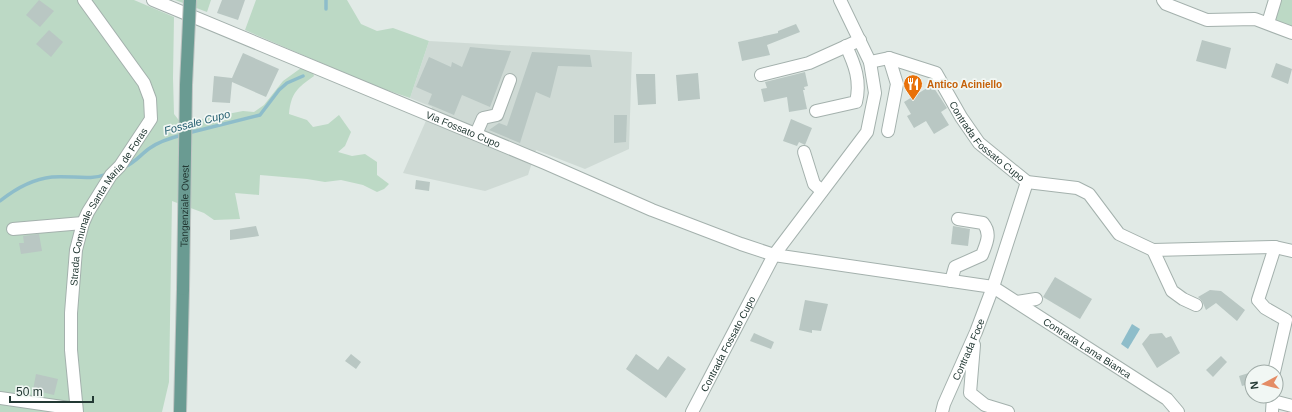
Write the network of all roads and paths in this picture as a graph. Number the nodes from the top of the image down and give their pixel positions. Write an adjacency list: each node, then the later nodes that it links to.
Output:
1 (84, 0): 22 (street, Strada Comunale Santa Maria de Foras)
2 (153, 0): 17 (street, Via Fossato Cupo)
3 (190, 0): 39 (main road, Tangenziale Ovest, bridge)
4 (840, 0): 9 (street, Contrada Fossato Cupo)
5 (1162, 0): 7 (street)
6 (1275, 0): 7 (street)
7 (1268, 23): 8 (street)
8 (1292, 33)
9 (860, 40): 10 (street); 12 (street, Contrada Fossato Cupo)
10 (846, 46): 13 (street); 15 (street)
11 (889, 58): 12 (street, Contrada Fossato Cupo); 16 (street); 19 (street, Contrada Fossato Cupo)
12 (870, 62): 20 (street, Contrada Fossato Cupo)
13 (761, 75)
14 (510, 80): 17 (street)
15 (816, 111)
16 (888, 131)
17 (476, 134): 27 (street, Via Fossato Cupo)
18 (804, 152): 20 (street)
19 (1027, 182): 25 (street, Contrada Fossato Cupo); 29 (street, Contrada Foce)
20 (822, 191): 27 (street, Contrada Fossato Cupo)
21 (958, 219): 28 (street)
22 (83, 223): 23 (street); 38 (street, Strada Comunale Santa Maria de Foras)
23 (13, 229)
24 (1275, 248): 25 (street, Contrada Fossato Cupo); 26 (street, Contrada Fossato Cupo); 34 (street)
25 (1153, 250): 32 (street)
26 (1292, 251)
27 (774, 254): 28 (street); 40 (street, Contrada Fossato Cupo)
28 (951, 281): 29 (street)
29 (993, 287): 31 (street, Contrada Lama Bianca); 33 (street, Contrada Foce)
30 (1036, 299): 31 (street)
31 (1017, 302): 43 (street, Contrada Lama Bianca)
32 (1196, 305)
33 (976, 332): 41 (street, Contrada Foce); 42 (street)
34 (1276, 364)
35 (0, 398): 38 (street)
36 (1279, 404): 37 (street)
37 (1292, 406)
38 (77, 410)
39 (180, 412)
40 (692, 412)
41 (942, 412)
42 (1008, 412)
43 (1178, 412)

